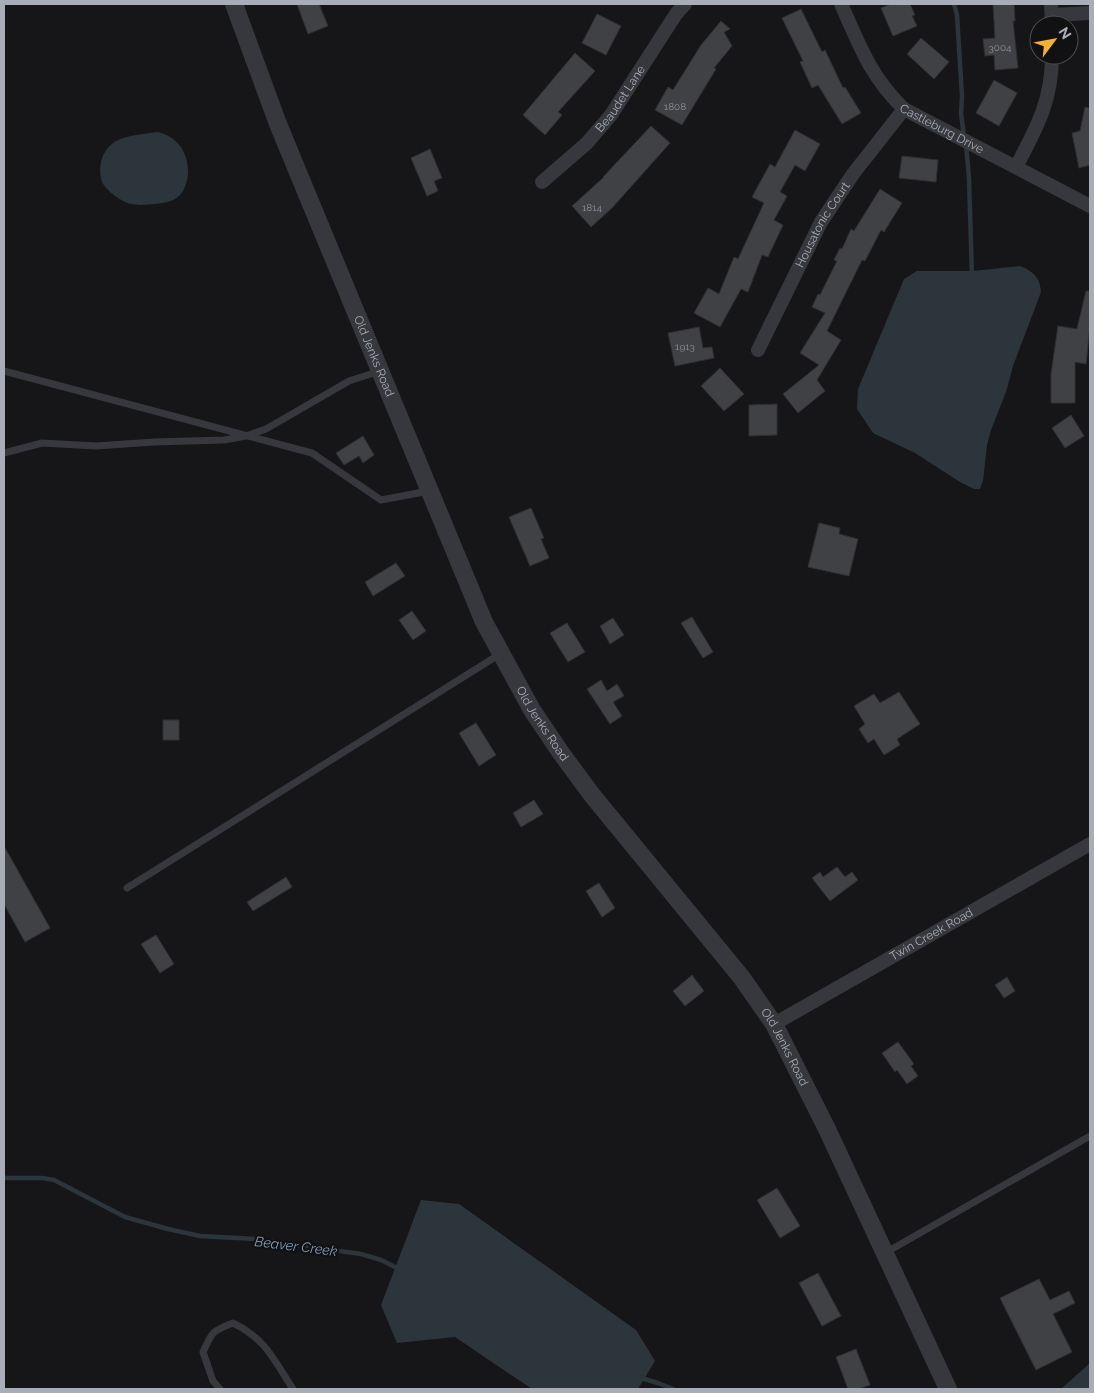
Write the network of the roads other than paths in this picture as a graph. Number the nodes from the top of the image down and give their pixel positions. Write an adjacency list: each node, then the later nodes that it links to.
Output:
1 (234, 4): 12 (street, Old Jenks Road)
2 (685, 4): 9 (street, Beaudet Lane)
3 (841, 4): 7 (street, Castleburg Drive)
4 (1090, 13): 5 (street)
5 (1052, 15)
6 (1052, 65): 8 (street)
7 (904, 109): 8 (street, Castleburg Drive); 11 (street, Housatonic Court)
8 (1016, 167): 10 (street, Castleburg Drive)
9 (542, 182)
10 (1090, 206)
11 (758, 350)
12 (380, 370): 14 (lane); 16 (street, Old Jenks Road)
13 (4, 371): 14 (lane)
14 (246, 436): 15 (lane); 16 (lane)
15 (4, 453)
16 (429, 491): 17 (street, Old Jenks Road)
17 (501, 654): 19 (lane); 20 (street, Old Jenks Road)
18 (1090, 844): 20 (street, Twin Creek Road)
19 (127, 888)
20 (774, 1024): 22 (street, Old Jenks Road)
21 (1090, 1136): 22 (lane)
22 (885, 1253): 25 (street, Old Jenks Road)
23 (220, 1389): 24 (lane)
24 (293, 1389)
25 (948, 1389)

